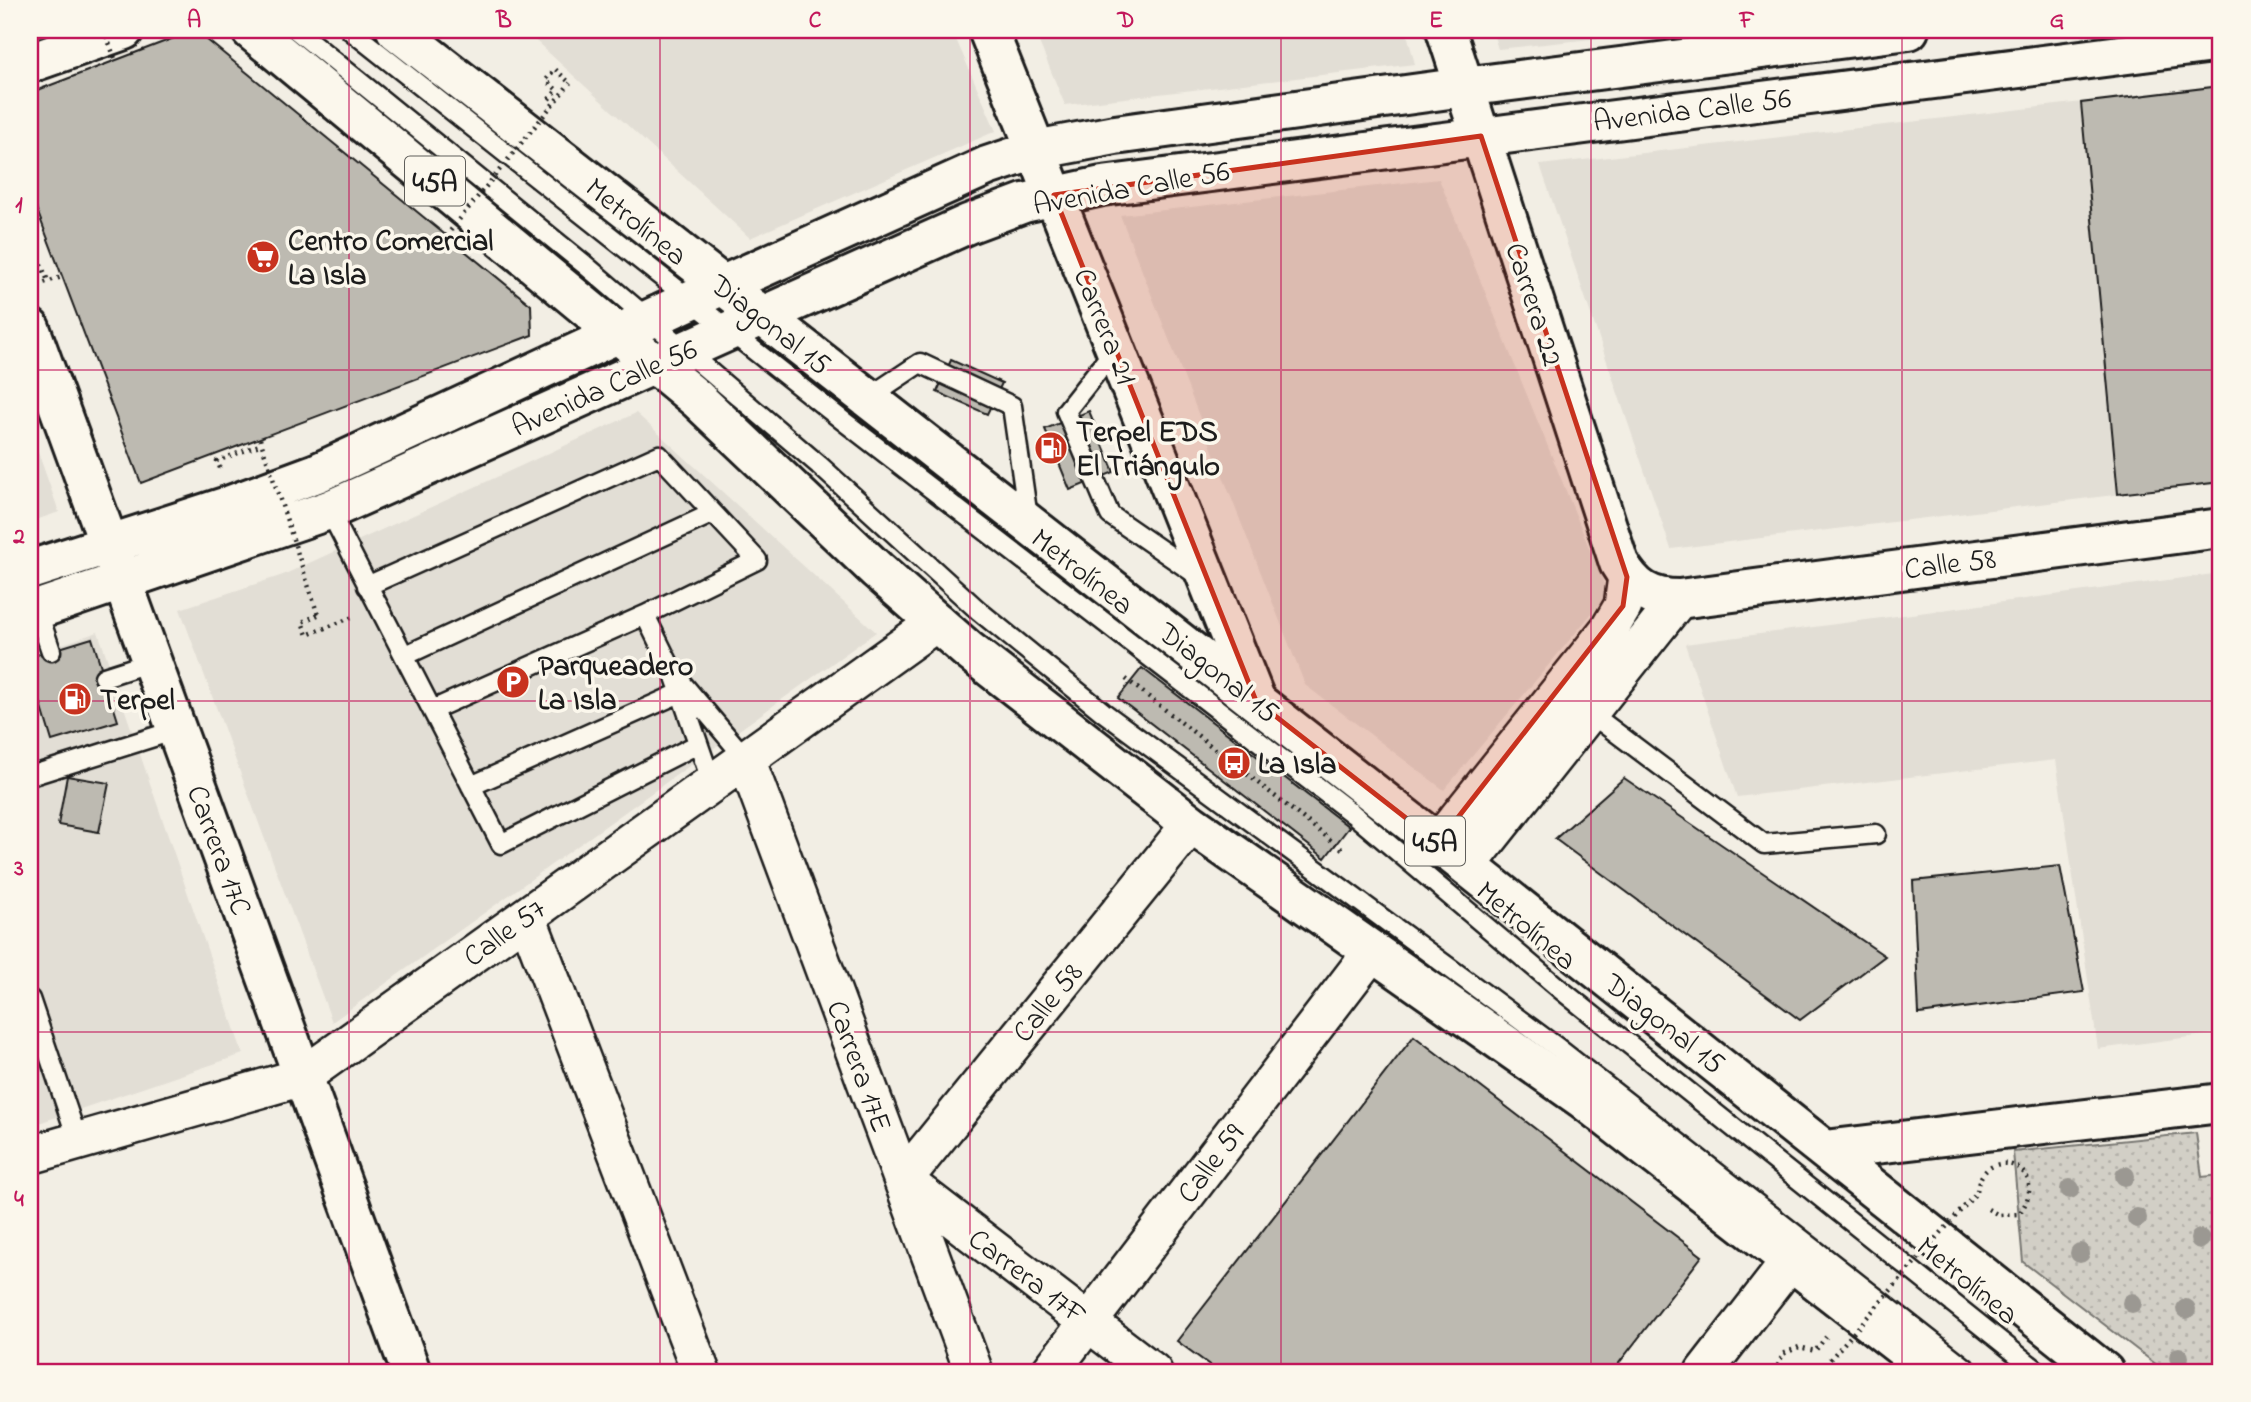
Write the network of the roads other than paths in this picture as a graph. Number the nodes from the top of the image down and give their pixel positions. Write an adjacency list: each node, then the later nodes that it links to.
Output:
1 (251, 30): 18 (main road, 45A)
2 (296, 30): 18 (lane)
3 (350, 30): 16 (lane, Metrolínea)
4 (396, 30): 16 (main road, Diagonal 15 / 45A)
5 (988, 30): 14 (main road, Carrera 21)
6 (1446, 30): 12 (main road, Carrera 22)
7 (1909, 30): 8 (main road, Avenida Calle 56)
8 (1813, 37): 12 (main road, Avenida Calle 56)
9 (2221, 41): 13 (main road, Avenida Calle 56)
10 (120, 45): 11 (main road)
11 (30, 63)
12 (1464, 87): 13 (main road, Carrera 22); 14 (main road, Avenida Calle 56)
13 (1481, 136): 15 (main road, Avenida Calle 56); 29 (main road, Carrera 22)
14 (1035, 150): 15 (main road, Carrera 21); 16 (main road, Avenida Calle 56)
15 (1054, 195): 17 (main road, Avenida Calle 56); 20 (main road, Carrera 21)
16 (706, 293): 17 (main road, Diagonal 15 / 45A); 18 (main road, Avenida Calle 56)
17 (745, 324): 21 (main road, Avenida Calle 56); 22 (main road, Diagonal 15 / 45A); 75 (lane, Metrolínea)
18 (633, 326): 21 (main road, 45A); 27 (main road, Avenida Calle 56)
19 (30, 328): 27 (main road, Carrera 17C)
20 (1115, 349): 31 (main road, Carrera 21); 31 (lane)
21 (670, 357): 23 (main road, Avenida Calle 56); 36 (main road, 45A); 74 (lane)
22 (866, 398): 25 (main road, Diagonal 15 / 45A); 25 (lane)
23 (329, 510): 30 (main road, Avenida Calle 56); 32 (lane)
24 (713, 513): 32 (lane); 35 (lane); 38 (lane)
25 (1030, 525): 43 (main road, Diagonal 15 / 45A)
26 (2221, 528): 33 (main road, Calle 58)
27 (109, 545): 28 (main road, Avenida Calle 56); 30 (main road, Carrera 17C)
28 (30, 570)
29 (1627, 576): 33 (main road, Calle 58); 54 (street)
30 (122, 581): 34 (main road, Avenida Calle 56); 39 (main road, Carrera 17C)
31 (1209, 583): 43 (main road, Carrera 21)
32 (368, 586): 38 (lane)
33 (1679, 599): 45 (street)
34 (34, 611): 37 (lane)
35 (645, 615): 40 (lane); 44 (lane)
36 (936, 622): 48 (street, Calle 57); 52 (main road, 45A)
37 (51, 650)
38 (404, 656): 44 (lane)
39 (151, 662): 41 (lane); 46 (main road, Carrera 17C)
40 (674, 674): 42 (lane); 48 (lane)
41 (104, 677)
42 (680, 693): 47 (lane); 51 (lane)
43 (1256, 701): 54 (main road, Diagonal 15 / 45A)
44 (432, 710): 51 (lane)
45 (1590, 713): 53 (lane); 55 (street)
46 (176, 730): 49 (lane); 59 (main road, Carrera 17C)
47 (698, 744): 50 (lane); 51 (lane)
48 (746, 759): 50 (street, Calle 57); 64 (street, Carrera 17E)
49 (30, 776)
50 (712, 783): 56 (street, Calle 57)
51 (471, 786)
52 (1191, 824): 57 (main road, 45A); 64 (street, Calle 58)
53 (1876, 834)
54 (1438, 843): 55 (main road, Diagonal 15 / 45A)
55 (1467, 866): 62 (main road, Diagonal 15 / 45A)
56 (527, 916): 59 (street, Calle 57); 68 (street)
57 (1371, 953): 65 (main road, 45A); 66 (street, Calle 59)
58 (30, 999): 61 (lane)
59 (302, 1077): 61 (street, Calle 57); 67 (main road, Carrera 17C)
60 (2221, 1103): 62 (main road)
61 (78, 1141): 63 (street, Calle 57)
62 (1825, 1150): 76 (main road, Diagonal 15 / 45A)
63 (30, 1155)
64 (903, 1180): 66 (street, Carrera 17F); 69 (street, Carrera 17E)
65 (1791, 1260): 72 (street); 73 (main road, 45A)
66 (1088, 1322): 70 (street, Calle 59); 71 (street, Carrera 17F)
67 (411, 1372)
68 (701, 1372)
69 (974, 1372)
70 (1050, 1372)
71 (1153, 1372)
72 (1704, 1372)
73 (1934, 1372)
74 (1971, 1372)
75 (2039, 1372)
76 (2104, 1372)

